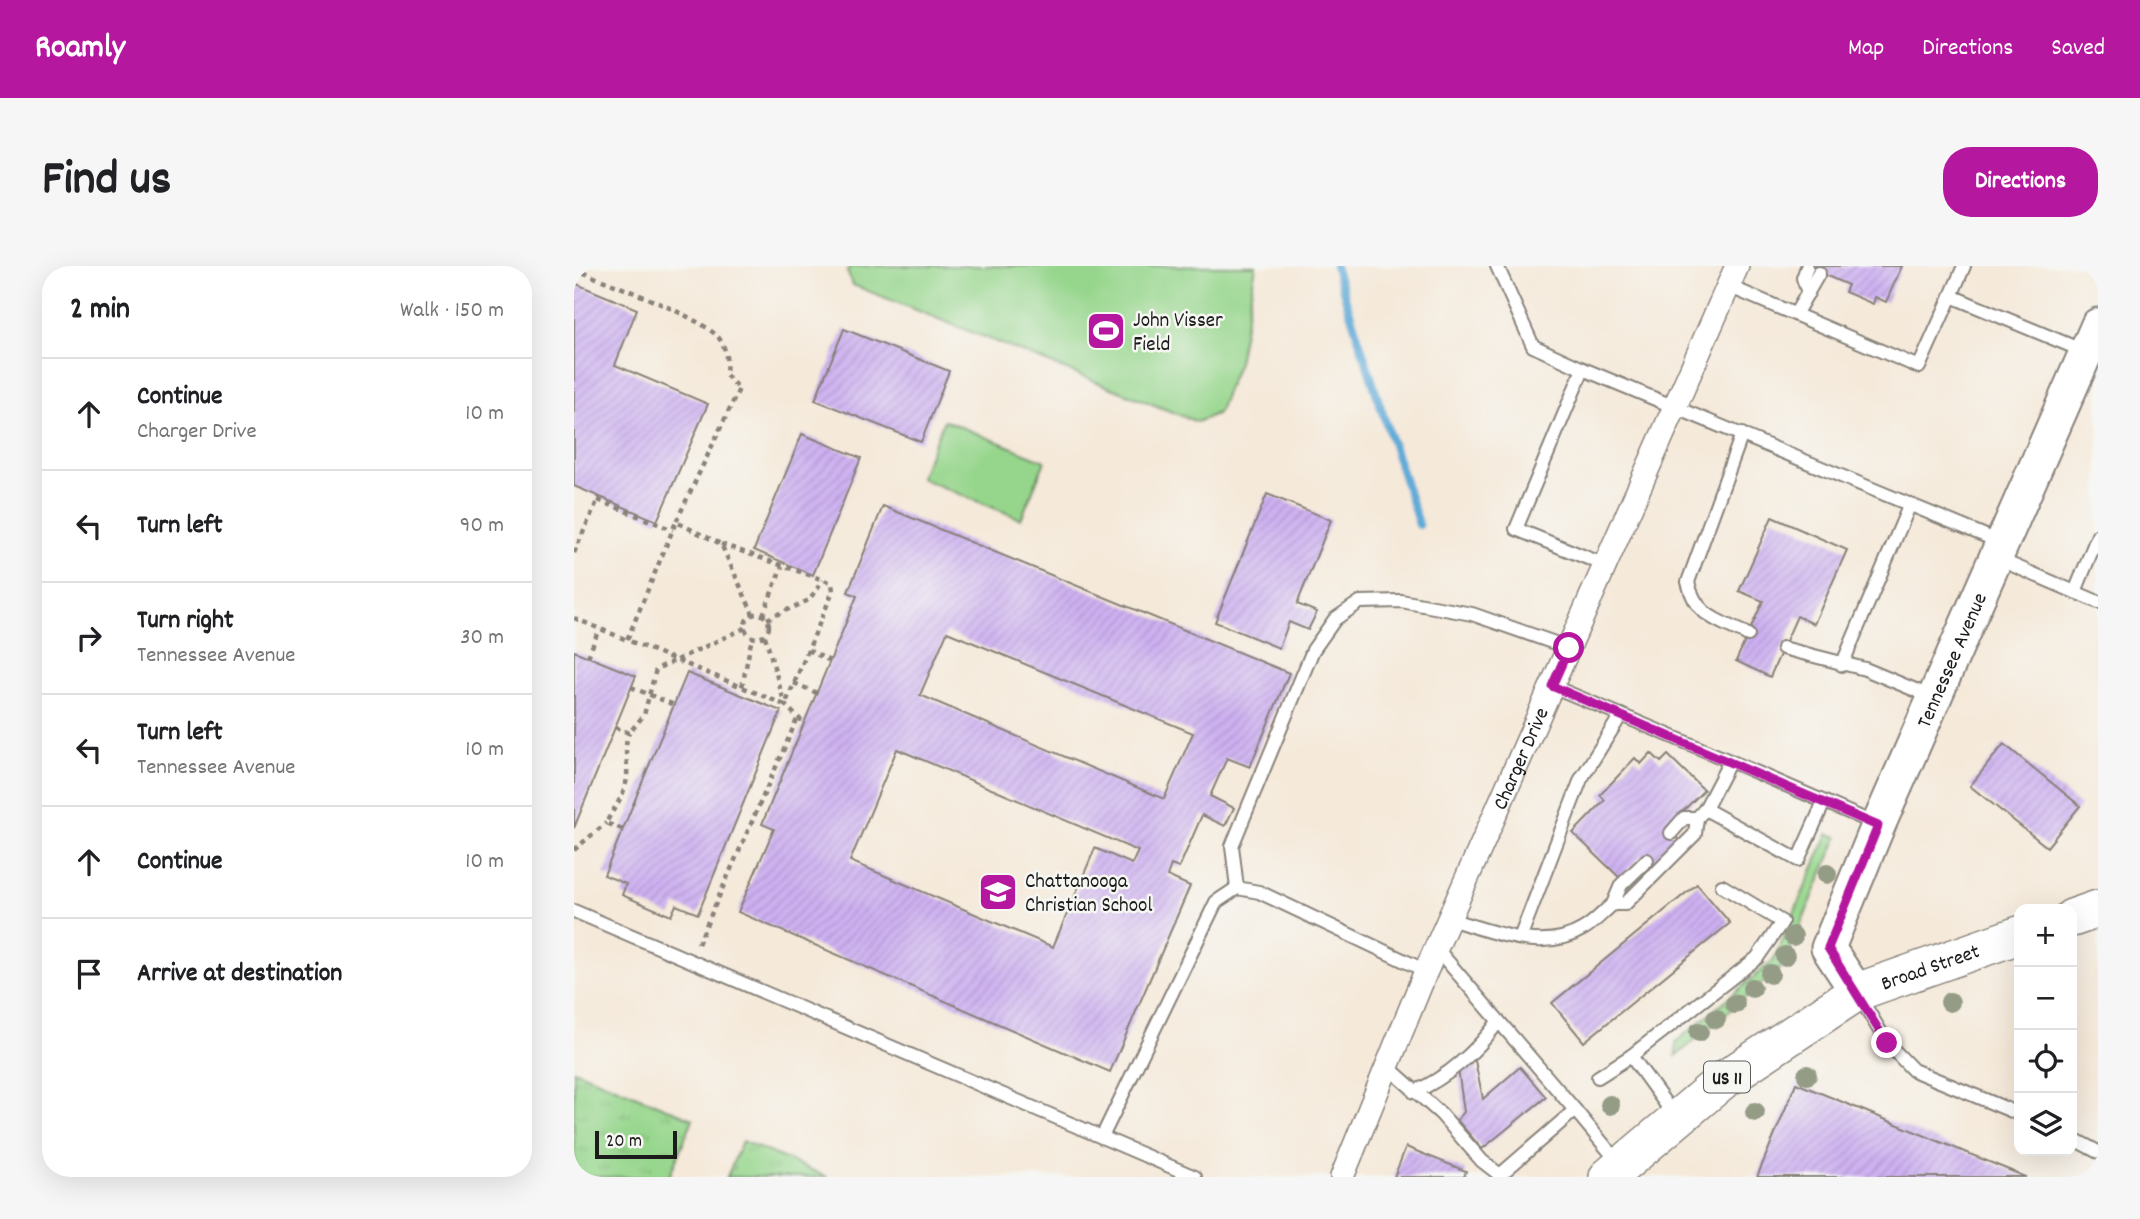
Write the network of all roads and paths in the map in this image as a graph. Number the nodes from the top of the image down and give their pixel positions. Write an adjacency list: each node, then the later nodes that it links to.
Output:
1 (1497, 266): 11 (lane)
2 (1964, 266): 8 (lane)
3 (1807, 267): 7 (lane)
4 (574, 269): 15 (path)
5 (1729, 273): 9 (lane); 12 (street, Charger Drive)
6 (1819, 273): 7 (lane)
7 (1808, 293): 9 (lane)
8 (1951, 296): 9 (lane); 10 (lane)
9 (1796, 313)
10 (2092, 339): 19 (main road, Tennessee Avenue)
11 (1583, 369): 12 (lane); 21 (lane)
12 (1675, 407): 13 (lane); 21 (street, Charger Drive)
13 (1742, 434): 14 (lane); 31 (lane)
14 (1910, 504): 19 (lane); 41 (lane)
15 (676, 522): 16 (path); 18 (path)
16 (673, 530): 20 (path); 34 (path)
17 (2098, 535): 24 (lane)
18 (721, 544): 22 (path); 26 (path)
19 (1999, 550): 24 (lane); 48 (main road, Tennessee Avenue)
20 (574, 553)
21 (1605, 565): 35 (street, Charger Drive)
22 (782, 566): 23 (path); 27 (path)
23 (823, 580): 27 (path); 37 (path)
24 (2075, 592): 25 (lane)
25 (2098, 602)
26 (753, 614): 27 (path); 29 (path)
27 (765, 617): 32 (path)
28 (574, 618): 30 (path)
29 (745, 628): 33 (path); 39 (path)
30 (599, 629): 34 (path); 38 (path)
31 (1748, 635)
32 (765, 636): 33 (path); 50 (path)
33 (752, 637): 45 (path)
34 (626, 640): 39 (path)
35 (1569, 648): 43 (street, Charger Drive); 66 (lane)
36 (1783, 648): 41 (lane)
37 (808, 650): 40 (path); 42 (path)
38 (588, 657)
39 (676, 660): 45 (path); 47 (path)
40 (830, 661)
41 (1842, 665): 48 (lane)
42 (794, 683): 46 (path); 50 (path)
43 (1552, 686): 51 (lane); 71 (street, Charger Drive)
44 (631, 687): 47 (path)
45 (742, 687): 50 (path)
46 (817, 693)
47 (651, 694): 49 (path); 55 (path)
48 (1934, 698): 60 (main road, Tennessee Avenue)
49 (674, 705)
50 (785, 705): 52 (path)
51 (1621, 715): 56 (lane); 73 (lane)
52 (798, 717): 53 (path); 74 (path)
53 (804, 723)
54 (615, 727): 55 (path)
55 (629, 733): 59 (path)
56 (1730, 761): 57 (lane); 58 (lane)
57 (1824, 802): 58 (lane); 60 (lane)
58 (1701, 813): 62 (lane); 67 (lane)
59 (606, 823): 61 (path); 63 (path)
60 (1878, 826): 77 (main road, Tennessee Avenue)
61 (622, 829)
62 (1671, 833)
63 (574, 850)
64 (1647, 860): 67 (lane)
65 (1722, 886): 79 (lane)
66 (1237, 888): 76 (lane); 86 (lane)
67 (1613, 904): 73 (lane)
68 (2098, 909): 70 (main road)
69 (574, 911): 86 (lane)
70 (2077, 916)
71 (1449, 919): 73 (lane); 75 (street, Charger Drive)
72 (2014, 937): 77 (main road, Broad Street / US 11)
73 (1520, 939)
74 (698, 944)
75 (1436, 948): 76 (street, Charger Drive); 78 (lane)
76 (1426, 971): 80 (street, Charger Drive)
77 (1857, 992): 84 (lane); 85 (main road, Broad Street / US 11)
78 (1498, 1022): 82 (lane); 83 (lane)
79 (1631, 1056): 81 (lane); 85 (lane)
80 (1387, 1066): 82 (lane); 92 (street, Charger Drive)
81 (1598, 1077)
82 (1414, 1092): 90 (lane)
83 (1575, 1110): 89 (lane); 90 (lane)
84 (2014, 1112)
85 (1676, 1118): 89 (main road, Broad Street / US 11)
86 (1102, 1137): 91 (lane)
87 (2077, 1141): 88 (lane)
88 (2098, 1152)
89 (1615, 1172)
90 (1501, 1176)
91 (1195, 1177)
92 (1342, 1177)

